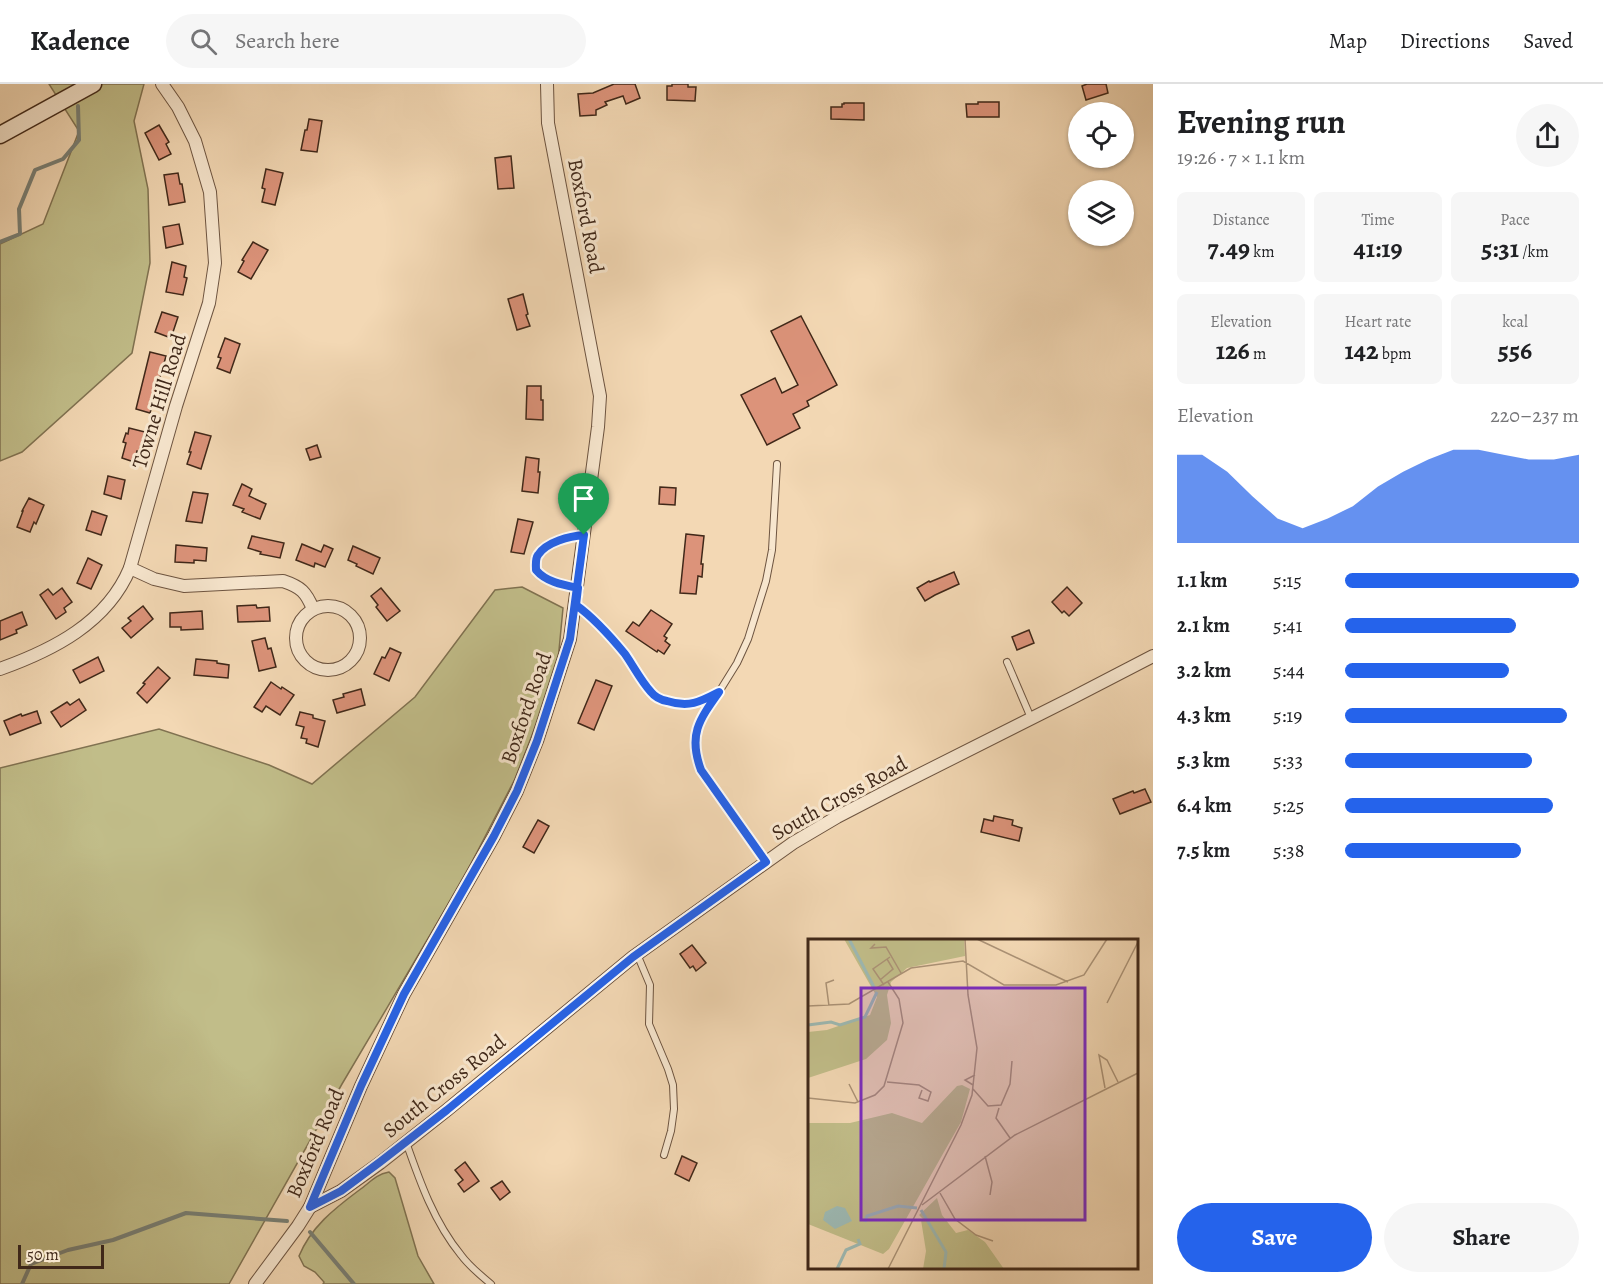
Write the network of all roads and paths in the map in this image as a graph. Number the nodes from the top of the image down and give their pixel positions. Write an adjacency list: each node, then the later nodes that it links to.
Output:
1 (93, 84): 4 (street)
2 (162, 84): 7 (street, Towne Hill Road)
3 (547, 84): 6 (street, Boxford Road)
4 (0, 135)
5 (777, 464): 14 (lane)
6 (584, 535): 8 (street, Boxford Road); 8 (lane)
7 (130, 568): 10 (street); 13 (street, Towne Hill Road)
8 (578, 588): 9 (street, Boxford Road)
9 (576, 605): 14 (lane); 20 (street, Boxford Road)
10 (313, 609): 10 (street)
11 (1153, 656): 15 (street, South Cross Road)
12 (1007, 662): 15 (lane)
13 (0, 669)
14 (719, 692): 16 (lane)
15 (1031, 718): 16 (street, South Cross Road)
16 (766, 862): 17 (street, South Cross Road)
17 (637, 954): 18 (street, South Cross Road); 19 (lane)
18 (406, 1142): 20 (street, South Cross Road); 22 (lane)
19 (664, 1155)
20 (310, 1207): 21 (street, Boxford Road)
21 (255, 1284)
22 (491, 1284)

